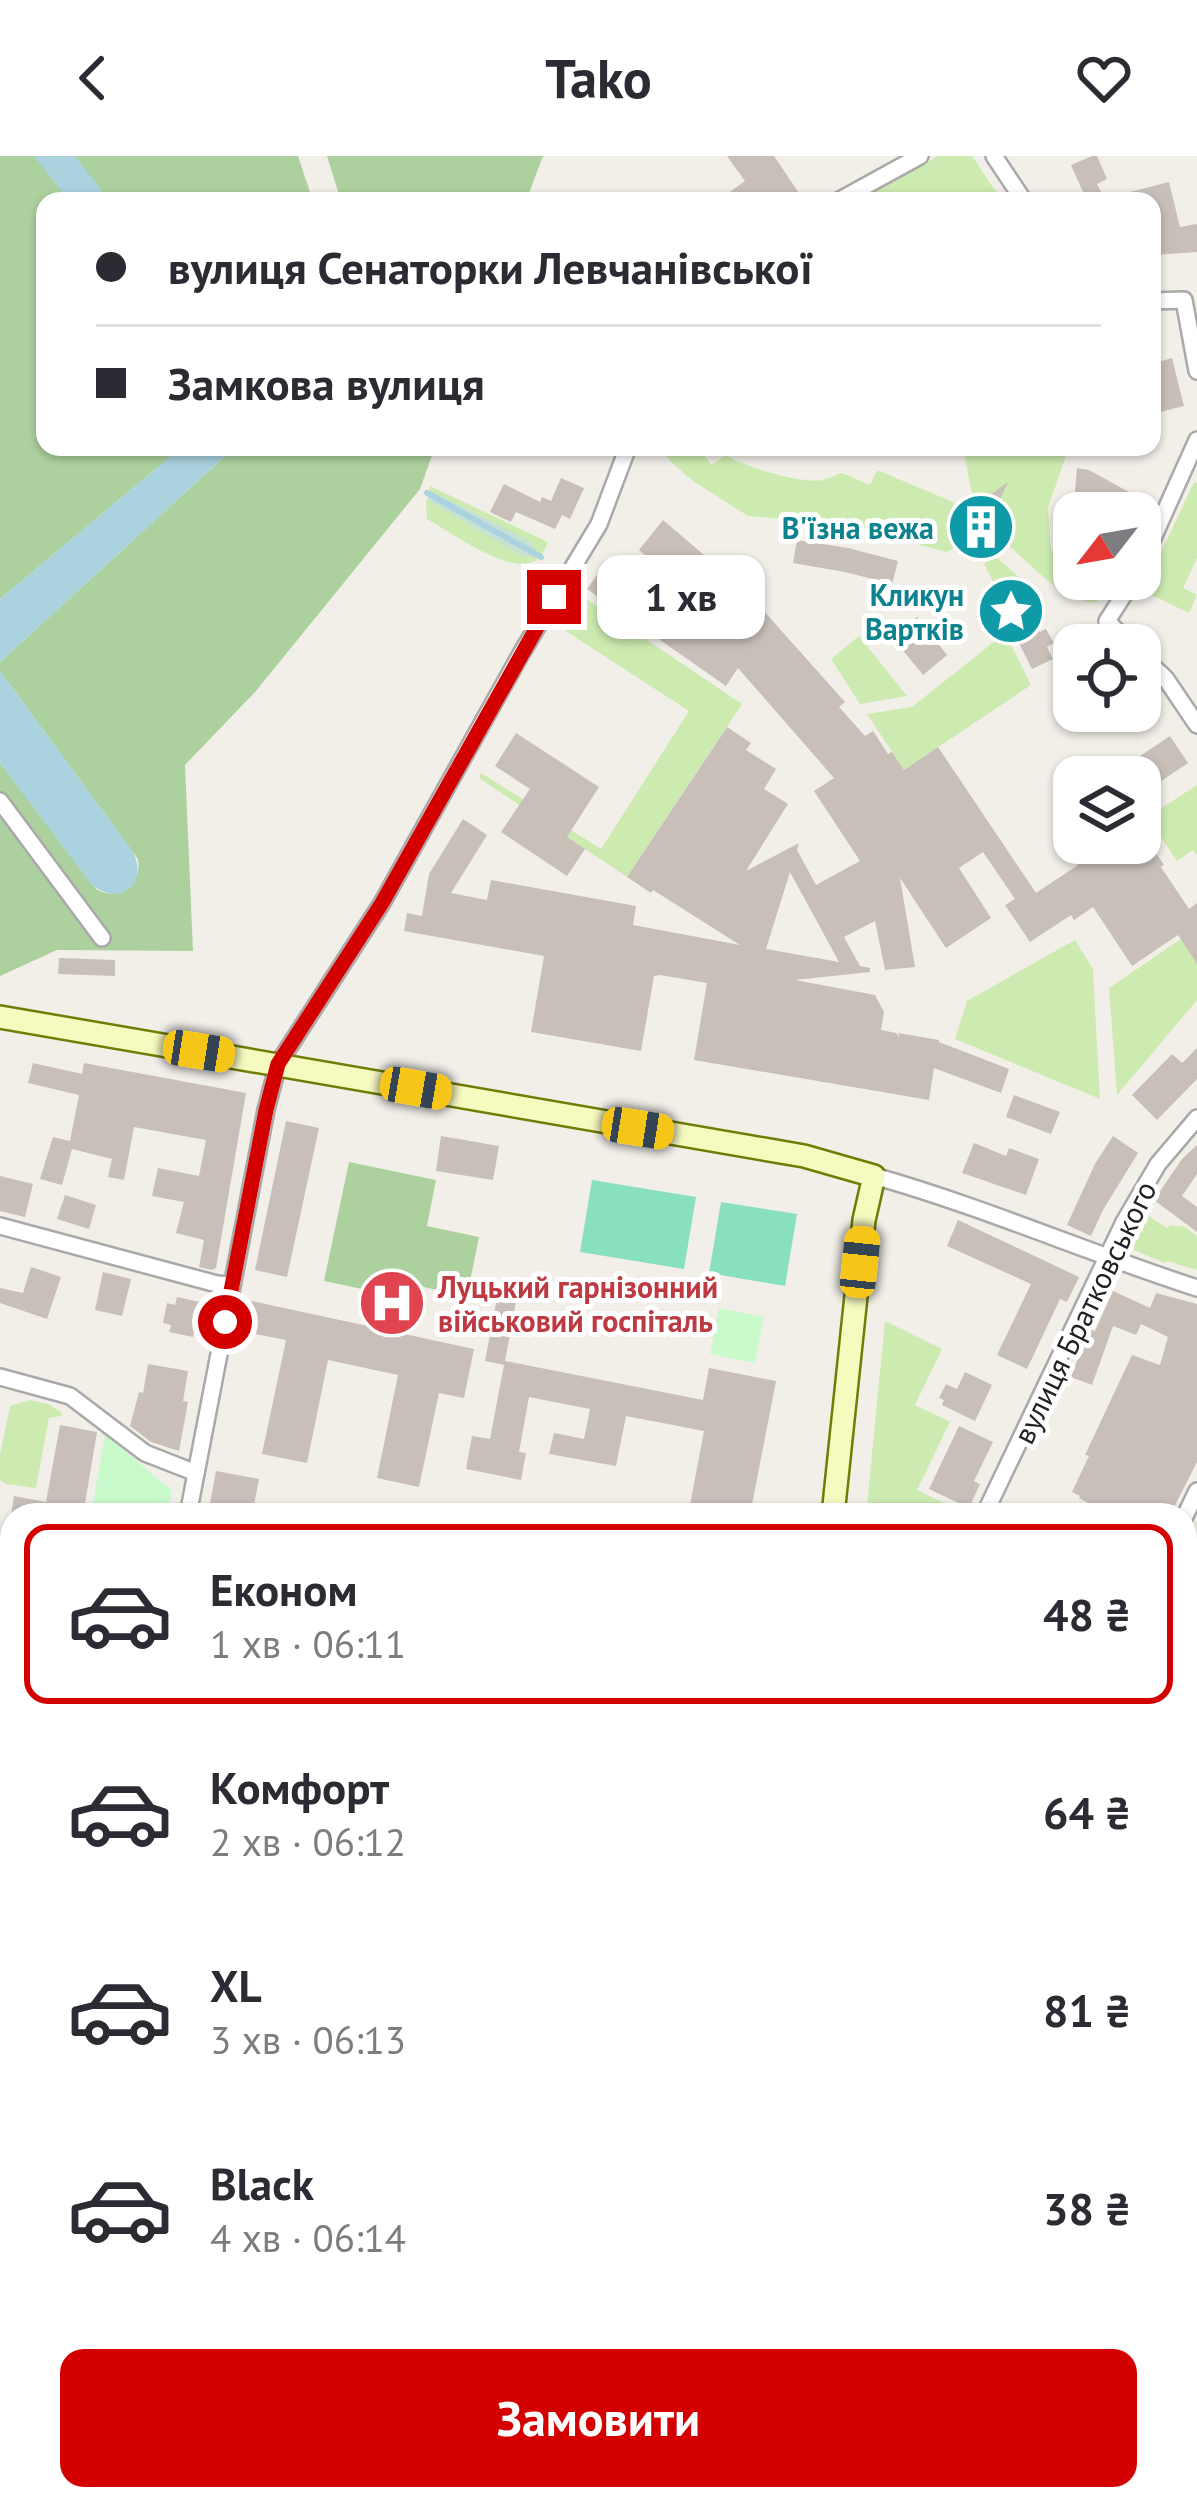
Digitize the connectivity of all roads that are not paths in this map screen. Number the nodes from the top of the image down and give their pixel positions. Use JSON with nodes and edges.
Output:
{"nodes":[{"id":1,"x":920,"y":156,"type":"edge"},
{"id":2,"x":994,"y":156,"type":"edge"},
{"id":3,"x":854,"y":192,"type":"edge"},
{"id":4,"x":1018,"y":192,"type":"edge"},
{"id":5,"x":1191,"y":299,"type":"edge"},
{"id":6,"x":1161,"y":301,"type":"edge"},
{"id":7,"x":1197,"y":371,"type":"edge"},
{"id":8,"x":1197,"y":440,"type":"edge"},
{"id":9,"x":625,"y":456,"type":"edge"},
{"id":10,"x":1161,"y":520,"type":"edge"},
{"id":11,"x":1161,"y":674,"type":"edge"},
{"id":12,"x":1197,"y":725,"type":"edge"},
{"id":13,"x":0,"y":801,"type":"edge"},
{"id":14,"x":102,"y":938,"type":"dead end"},
{"id":15,"x":0,"y":1017,"type":"edge"},
{"id":16,"x":278,"y":1064,"type":"junction"},
{"id":17,"x":1197,"y":1118,"type":"edge"},
{"id":18,"x":874,"y":1176,"type":"junction"},
{"id":19,"x":0,"y":1226,"type":"edge"},
{"id":20,"x":1106,"y":1257,"type":"junction"},
{"id":21,"x":232,"y":1285,"type":"junction"},
{"id":22,"x":1197,"y":1288,"type":"edge"},
{"id":23,"x":0,"y":1377,"type":"edge"},
{"id":24,"x":196,"y":1473,"type":"junction"},
{"id":25,"x":190,"y":1503,"type":"edge"},
{"id":26,"x":834,"y":1503,"type":"edge"},
{"id":27,"x":990,"y":1503,"type":"edge"}],
"edges":[{"from":1,"to":3,"type":"street"},
{"from":2,"to":4,"type":"street"},
{"from":5,"to":6,"type":"street"},
{"from":5,"to":7,"type":"street"},
{"from":8,"to":10,"type":"street"},
{"from":9,"to":16,"type":"street"},
{"from":11,"to":12,"type":"street"},
{"from":13,"to":14,"type":"street"},
{"from":15,"to":16,"type":"main road"},
{"from":16,"to":18,"type":"main road"},
{"from":16,"to":21,"type":"street"},
{"from":17,"to":20,"type":"street","name":"вулиця Братковського"},
{"from":18,"to":20,"type":"street"},
{"from":18,"to":26,"type":"main road"},
{"from":19,"to":21,"type":"street"},
{"from":20,"to":22,"type":"street"},
{"from":20,"to":27,"type":"street","name":"вулиця Братковського"},
{"from":21,"to":24,"type":"street"},
{"from":23,"to":24,"type":"street"},
{"from":24,"to":25,"type":"street"}]}
